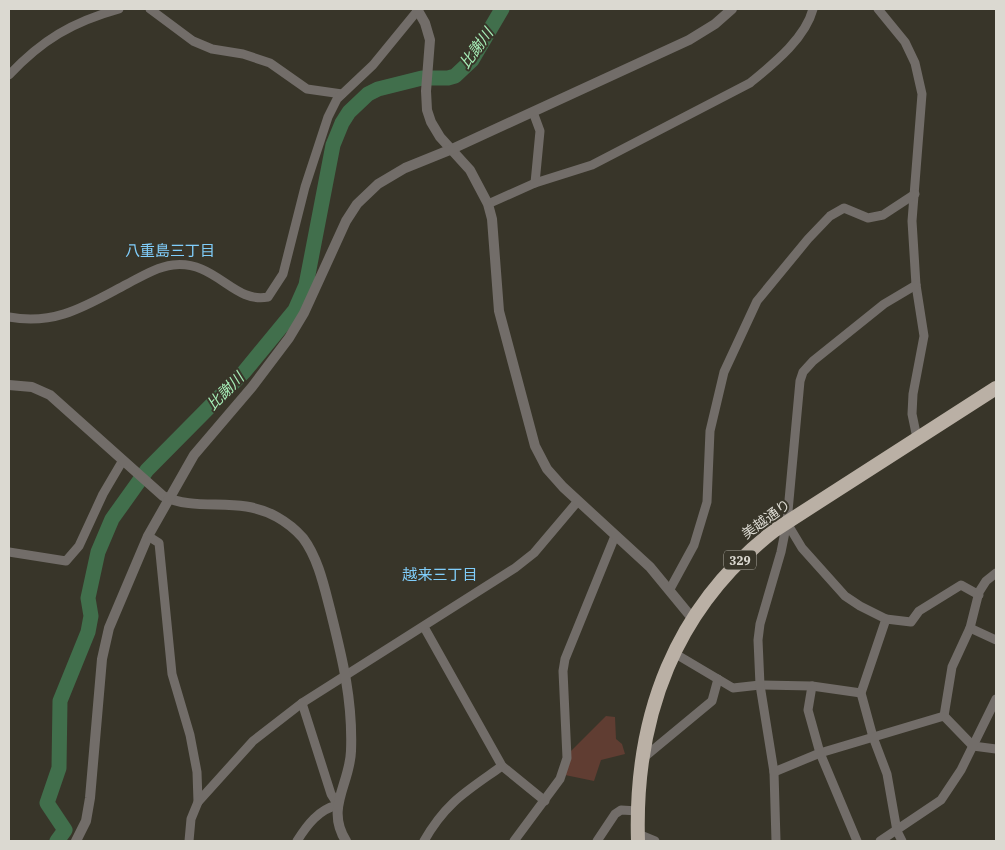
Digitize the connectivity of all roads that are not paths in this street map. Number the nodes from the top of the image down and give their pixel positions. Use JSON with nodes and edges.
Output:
{"nodes":[{"id":1,"x":119,"y":9,"type":"edge"},
{"id":2,"x":150,"y":9,"type":"edge"},
{"id":3,"x":418,"y":9,"type":"edge"},
{"id":4,"x":732,"y":9,"type":"edge"},
{"id":5,"x":813,"y":9,"type":"edge"},
{"id":6,"x":878,"y":9,"type":"edge"},
{"id":7,"x":9,"y":75,"type":"edge"},
{"id":8,"x":342,"y":94,"type":"junction"},
{"id":9,"x":534,"y":112,"type":"junction"},
{"id":10,"x":452,"y":149,"type":"junction"},
{"id":11,"x":535,"y":183,"type":"junction"},
{"id":12,"x":915,"y":194,"type":"junction"},
{"id":13,"x":488,"y":204,"type":"junction"},
{"id":14,"x":916,"y":285,"type":"junction"},
{"id":15,"x":9,"y":317,"type":"edge"},
{"id":16,"x":9,"y":385,"type":"edge"},
{"id":17,"x":996,"y":388,"type":"edge"},
{"id":18,"x":917,"y":438,"type":"junction"},
{"id":19,"x":123,"y":460,"type":"junction"},
{"id":20,"x":168,"y":498,"type":"junction"},
{"id":21,"x":578,"y":501,"type":"junction"},
{"id":22,"x":787,"y":522,"type":"junction"},
{"id":23,"x":148,"y":536,"type":"junction"},
{"id":24,"x":616,"y":536,"type":"junction"},
{"id":25,"x":9,"y":552,"type":"edge"},
{"id":26,"x":996,"y":573,"type":"edge"},
{"id":27,"x":670,"y":589,"type":"junction"},
{"id":28,"x":979,"y":595,"type":"junction"},
{"id":29,"x":692,"y":618,"type":"junction"},
{"id":30,"x":886,"y":619,"type":"junction"},
{"id":31,"x":424,"y":627,"type":"junction"},
{"id":32,"x":970,"y":628,"type":"junction"},
{"id":33,"x":996,"y":640,"type":"edge"},
{"id":34,"x":674,"y":653,"type":"junction"},
{"id":35,"x":347,"y":675,"type":"junction"},
{"id":36,"x":718,"y":679,"type":"junction"},
{"id":37,"x":760,"y":685,"type":"junction"},
{"id":38,"x":812,"y":686,"type":"junction"},
{"id":39,"x":861,"y":694,"type":"junction"},
{"id":40,"x":996,"y":699,"type":"edge"},
{"id":41,"x":302,"y":703,"type":"junction"},
{"id":42,"x":944,"y":716,"type":"junction"},
{"id":43,"x":872,"y":737,"type":"junction"},
{"id":44,"x":973,"y":746,"type":"junction"},
{"id":45,"x":996,"y":749,"type":"edge"},
{"id":46,"x":820,"y":753,"type":"junction"},
{"id":47,"x":642,"y":759,"type":"junction"},
{"id":48,"x":502,"y":766,"type":"junction"},
{"id":49,"x":774,"y":772,"type":"junction"},
{"id":50,"x":545,"y":801,"type":"junction"},
{"id":51,"x":198,"y":802,"type":"junction"},
{"id":52,"x":338,"y":805,"type":"junction"},
{"id":53,"x":638,"y":811,"type":"junction"},
{"id":54,"x":897,"y":831,"type":"junction"},
{"id":55,"x":638,"y":837,"type":"edge"},
{"id":56,"x":76,"y":841,"type":"edge"},
{"id":57,"x":189,"y":841,"type":"edge"},
{"id":58,"x":297,"y":841,"type":"edge"},
{"id":59,"x":346,"y":841,"type":"edge"},
{"id":60,"x":424,"y":841,"type":"edge"},
{"id":61,"x":514,"y":841,"type":"edge"},
{"id":62,"x":597,"y":841,"type":"edge"},
{"id":63,"x":655,"y":841,"type":"edge"},
{"id":64,"x":776,"y":841,"type":"edge"},
{"id":65,"x":857,"y":841,"type":"edge"},
{"id":66,"x":880,"y":841,"type":"edge"},
{"id":67,"x":902,"y":841,"type":"edge"}],
"edges":[{"from":1,"to":7,"type":"street"},
{"from":2,"to":8,"type":"street"},
{"from":3,"to":8,"type":"street"},
{"from":3,"to":10,"type":"street"},
{"from":4,"to":9,"type":"street"},
{"from":5,"to":11,"type":"street"},
{"from":6,"to":12,"type":"street"},
{"from":8,"to":15,"type":"street"},
{"from":9,"to":10,"type":"street"},
{"from":9,"to":11,"type":"street"},
{"from":10,"to":13,"type":"street"},
{"from":10,"to":20,"type":"street"},
{"from":11,"to":13,"type":"street"},
{"from":12,"to":14,"type":"street"},
{"from":12,"to":27,"type":"street"},
{"from":13,"to":21,"type":"street"},
{"from":14,"to":18,"type":"street"},
{"from":14,"to":22,"type":"street"},
{"from":16,"to":19,"type":"street"},
{"from":17,"to":18,"type":"highway","name":"美越通り","number":"329"},
{"from":18,"to":22,"type":"highway","name":"美越通り","number":"329"},
{"from":19,"to":20,"type":"street"},
{"from":19,"to":25,"type":"street"},
{"from":20,"to":23,"type":"street"},
{"from":20,"to":35,"type":"street"},
{"from":21,"to":24,"type":"street"},
{"from":21,"to":31,"type":"street"},
{"from":22,"to":29,"type":"highway","name":"美越通り","number":"329"},
{"from":22,"to":30,"type":"street"},
{"from":22,"to":37,"type":"street"},
{"from":23,"to":51,"type":"street"},
{"from":23,"to":56,"type":"street"},
{"from":24,"to":27,"type":"street"},
{"from":24,"to":50,"type":"street"},
{"from":26,"to":28,"type":"street"},
{"from":27,"to":29,"type":"street"},
{"from":28,"to":30,"type":"street"},
{"from":28,"to":32,"type":"street"},
{"from":29,"to":34,"type":"highway","name":"美越通り","number":"329"},
{"from":30,"to":39,"type":"street"},
{"from":31,"to":35,"type":"street"},
{"from":31,"to":48,"type":"street"},
{"from":32,"to":33,"type":"street"},
{"from":32,"to":42,"type":"street"},
{"from":34,"to":36,"type":"street"},
{"from":34,"to":47,"type":"highway","name":"美越通り","number":"329"},
{"from":35,"to":41,"type":"street"},
{"from":35,"to":52,"type":"street"},
{"from":36,"to":37,"type":"street"},
{"from":36,"to":47,"type":"street"},
{"from":37,"to":38,"type":"street"},
{"from":37,"to":49,"type":"street"},
{"from":38,"to":39,"type":"street"},
{"from":38,"to":46,"type":"street"},
{"from":39,"to":43,"type":"street"},
{"from":40,"to":44,"type":"street"},
{"from":41,"to":51,"type":"street"},
{"from":41,"to":52,"type":"street"},
{"from":42,"to":43,"type":"street"},
{"from":42,"to":44,"type":"street"},
{"from":43,"to":46,"type":"street"},
{"from":43,"to":54,"type":"street"},
{"from":44,"to":45,"type":"street"},
{"from":44,"to":54,"type":"street"},
{"from":46,"to":49,"type":"street"},
{"from":46,"to":65,"type":"street"},
{"from":47,"to":53,"type":"highway","name":"美越通り","number":"329"},
{"from":48,"to":50,"type":"street"},
{"from":48,"to":60,"type":"street"},
{"from":49,"to":64,"type":"street"},
{"from":50,"to":61,"type":"street"},
{"from":51,"to":57,"type":"street"},
{"from":52,"to":58,"type":"street"},
{"from":52,"to":59,"type":"street"},
{"from":53,"to":55,"type":"highway","name":"美越通り","number":"329"},
{"from":53,"to":62,"type":"street"},
{"from":54,"to":66,"type":"street"},
{"from":54,"to":67,"type":"street"},
{"from":55,"to":63,"type":"street"}]}
